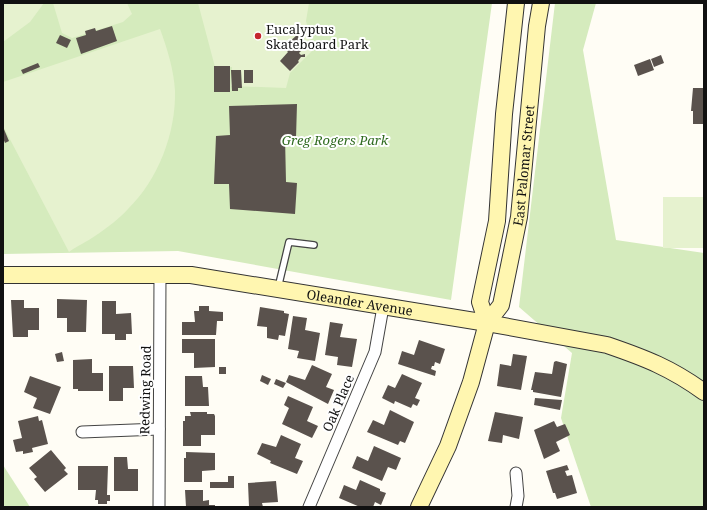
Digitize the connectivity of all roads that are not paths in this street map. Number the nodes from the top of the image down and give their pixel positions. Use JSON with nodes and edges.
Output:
{"nodes":[{"id":1,"x":516,"y":3,"type":"edge"},
{"id":2,"x":541,"y":3,"type":"edge"},
{"id":3,"x":314,"y":245,"type":"dead end"},
{"id":4,"x":160,"y":274,"type":"junction"},
{"id":5,"x":3,"y":275,"type":"edge"},
{"id":6,"x":278,"y":288,"type":"junction"},
{"id":7,"x":383,"y":307,"type":"junction"},
{"id":8,"x":487,"y":323,"type":"junction"},
{"id":9,"x":704,"y":392,"type":"edge"},
{"id":10,"x":158,"y":429,"type":"junction"},
{"id":11,"x":82,"y":432,"type":"dead end"},
{"id":12,"x":516,"y":473,"type":"dead end"},
{"id":13,"x":159,"y":507,"type":"edge"},
{"id":14,"x":309,"y":507,"type":"edge"},
{"id":15,"x":419,"y":507,"type":"edge"},
{"id":16,"x":516,"y":507,"type":"edge"}],
"edges":[{"from":1,"to":8,"type":"main road","name":"East Palomar Street"},
{"from":2,"to":8,"type":"main road","name":"East Palomar Street"},
{"from":3,"to":6,"type":"lane"},
{"from":4,"to":5,"type":"main road","name":"Oleander Avenue"},
{"from":4,"to":6,"type":"main road","name":"Oleander Avenue"},
{"from":4,"to":10,"type":"street","name":"Redwing Road"},
{"from":6,"to":7,"type":"main road","name":"Oleander Avenue"},
{"from":7,"to":8,"type":"main road","name":"Oleander Avenue"},
{"from":7,"to":14,"type":"street","name":"Oak Place"},
{"from":8,"to":9,"type":"main road","name":"Oleander Avenue"},
{"from":8,"to":15,"type":"main road","name":"East Palomar Street"},
{"from":10,"to":11,"type":"street"},
{"from":10,"to":13,"type":"street","name":"Redwing Road"},
{"from":12,"to":16,"type":"street"}]}
